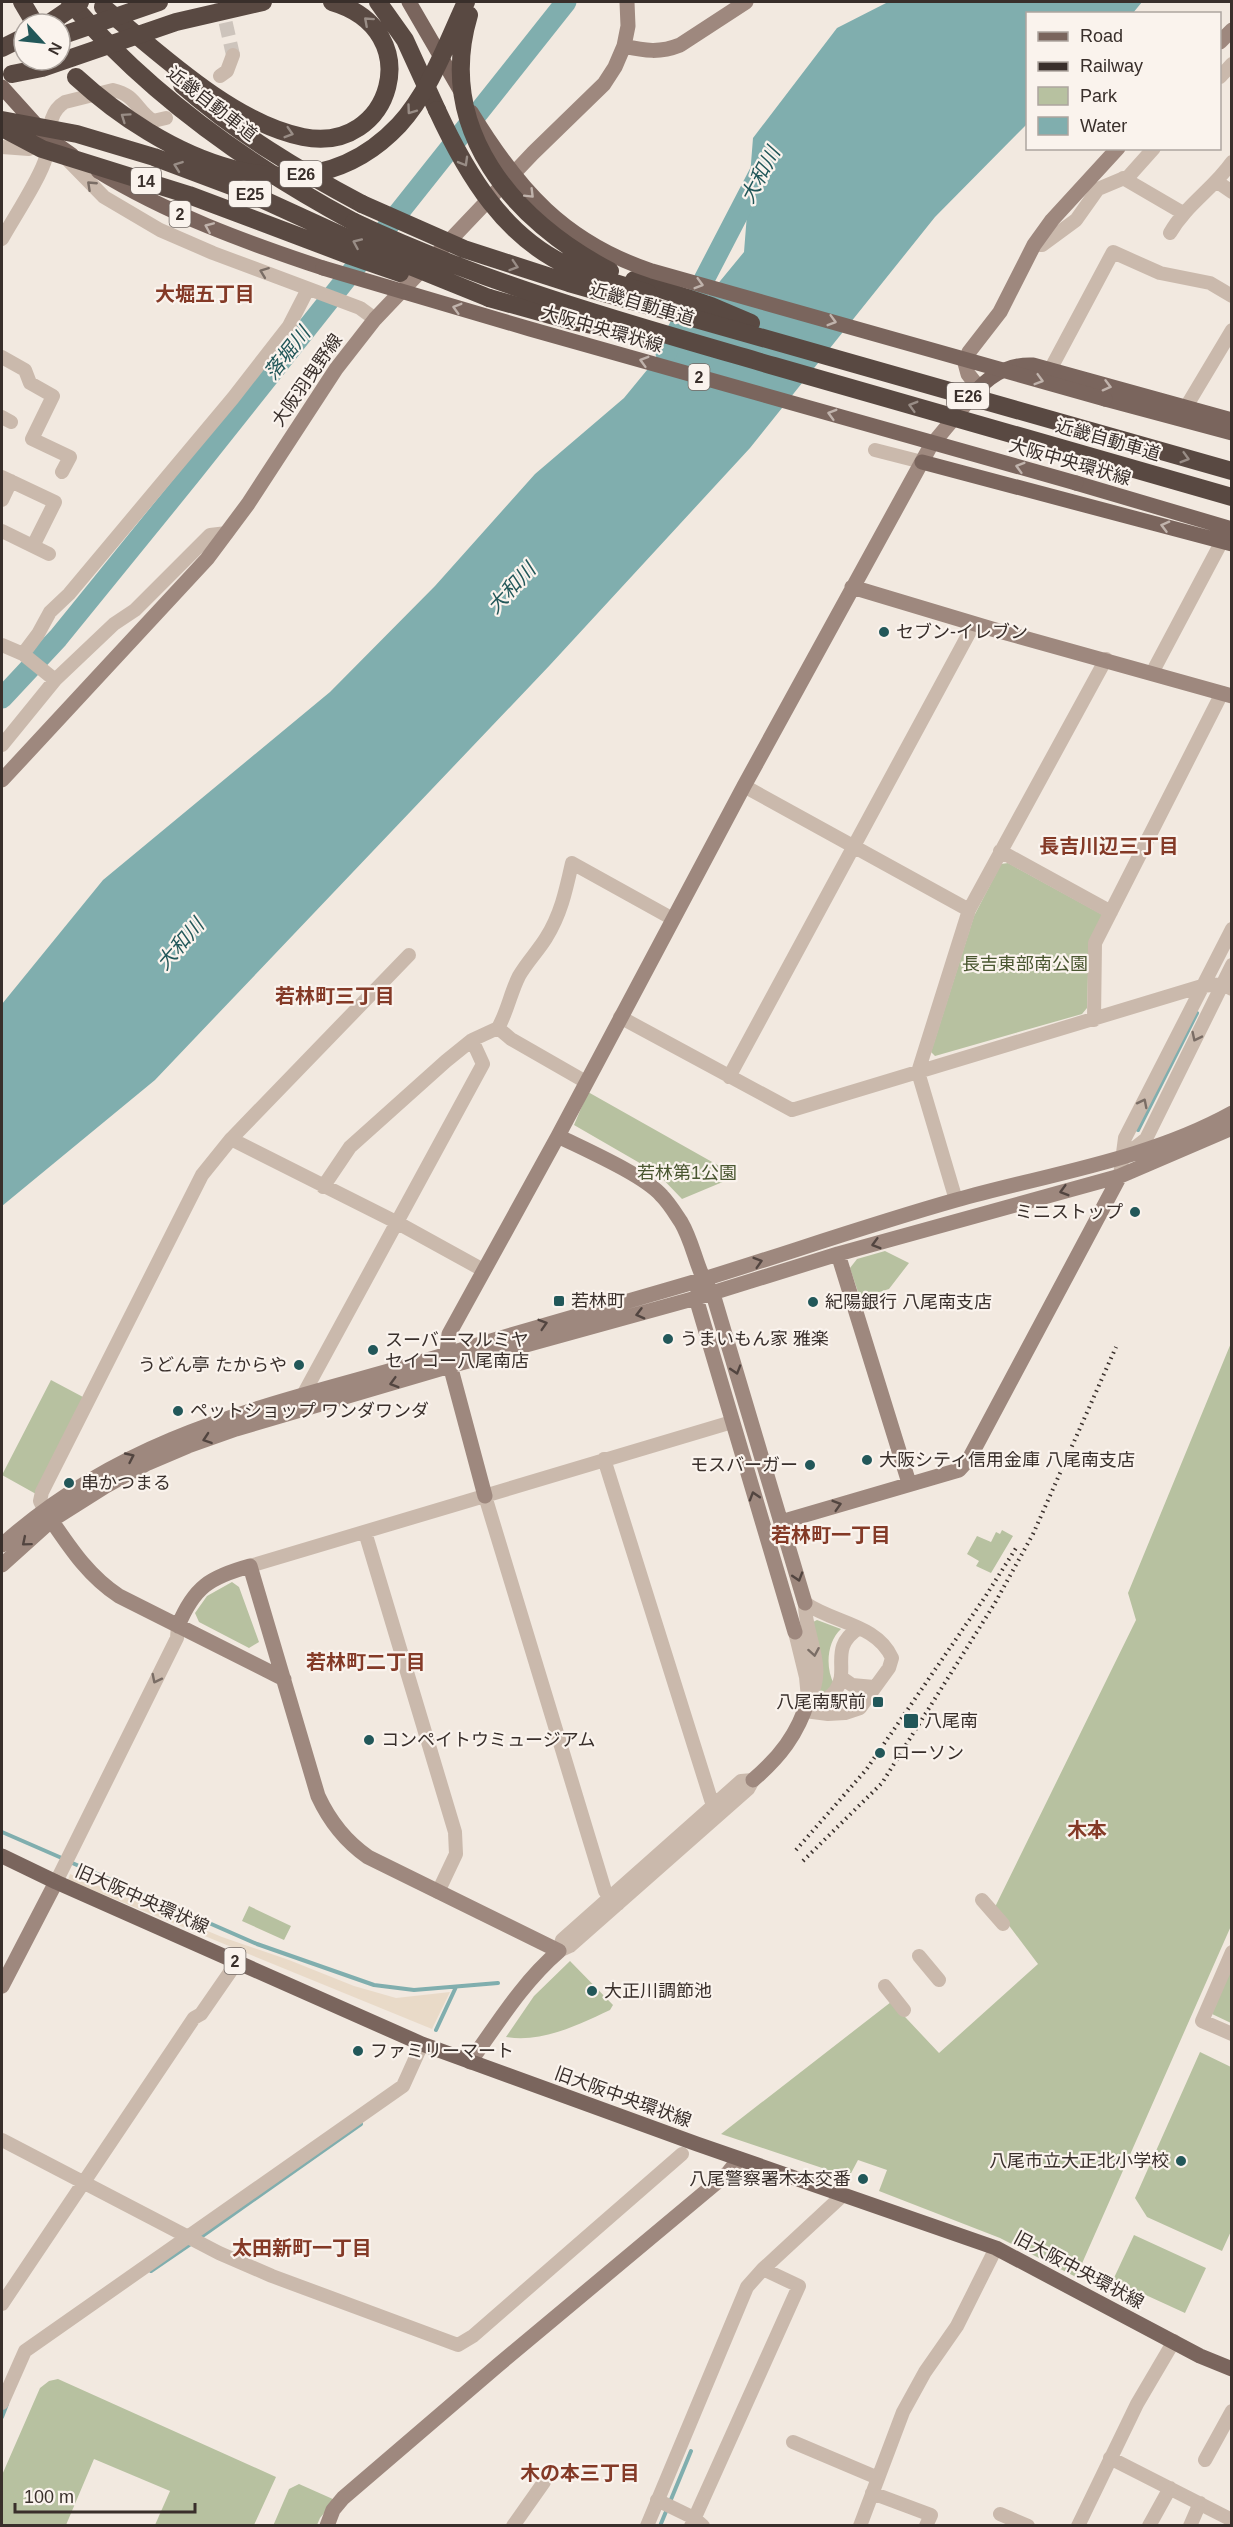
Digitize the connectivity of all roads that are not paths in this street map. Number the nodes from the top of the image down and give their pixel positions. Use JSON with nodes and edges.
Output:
{"nodes":[{"id":1,"x":70,"y":2,"type":"edge"},
{"id":2,"x":80,"y":2,"type":"edge"},
{"id":3,"x":159,"y":2,"type":"edge"},
{"id":4,"x":211,"y":2,"type":"edge"},
{"id":5,"x":263,"y":2,"type":"edge"},
{"id":6,"x":332,"y":2,"type":"edge"},
{"id":7,"x":378,"y":2,"type":"edge"},
{"id":8,"x":409,"y":2,"type":"edge"},
{"id":9,"x":458,"y":2,"type":"edge"},
{"id":10,"x":466,"y":2,"type":"edge"},
{"id":11,"x":473,"y":2,"type":"edge"},
{"id":12,"x":627,"y":2,"type":"edge"},
{"id":13,"x":746,"y":2,"type":"edge"},
{"id":14,"x":65,"y":12,"type":"edge"},
{"id":15,"x":106,"y":20,"type":"edge"},
{"id":16,"x":1232,"y":30,"type":"edge"},
{"id":17,"x":72,"y":33,"type":"edge"},
{"id":18,"x":1221,"y":41,"type":"edge"},
{"id":19,"x":624,"y":46,"type":"junction"},
{"id":20,"x":72,"y":48,"type":"edge"},
{"id":21,"x":233,"y":54,"type":"tunnel mouth"},
{"id":22,"x":23,"y":72,"type":"edge"},
{"id":23,"x":72,"y":72,"type":"edge"},
{"id":24,"x":220,"y":76,"type":"dead end"},
{"id":25,"x":5,"y":80,"type":"edge"},
{"id":26,"x":471,"y":112,"type":"junction"},
{"id":27,"x":165,"y":118,"type":"dead end"},
{"id":28,"x":2,"y":120,"type":"edge"},
{"id":29,"x":2,"y":128,"type":"edge"},
{"id":30,"x":48,"y":138,"type":"junction"},
{"id":31,"x":2,"y":147,"type":"edge"},
{"id":32,"x":1116,"y":150,"type":"edge"},
{"id":33,"x":1152,"y":150,"type":"edge"},
{"id":34,"x":1232,"y":162,"type":"edge"},
{"id":35,"x":1123,"y":178,"type":"junction"},
{"id":36,"x":1216,"y":181,"type":"junction"},
{"id":37,"x":1232,"y":192,"type":"edge"},
{"id":38,"x":1183,"y":213,"type":"junction"},
{"id":39,"x":1170,"y":233,"type":"dead end"},
{"id":40,"x":2,"y":239,"type":"edge"},
{"id":41,"x":1034,"y":245,"type":"junction"},
{"id":42,"x":313,"y":291,"type":"junction"},
{"id":43,"x":1232,"y":296,"type":"edge"},
{"id":44,"x":489,"y":298,"type":"junction"},
{"id":45,"x":375,"y":319,"type":"junction"},
{"id":46,"x":751,"y":323,"type":"junction"},
{"id":47,"x":1232,"y":330,"type":"edge"},
{"id":48,"x":710,"y":348,"type":"junction"},
{"id":49,"x":2,"y":357,"type":"edge"},
{"id":50,"x":1050,"y":370,"type":"junction"},
{"id":51,"x":979,"y":388,"type":"junction"},
{"id":52,"x":1003,"y":406,"type":"junction"},
{"id":53,"x":1186,"y":407,"type":"junction"},
{"id":54,"x":1232,"y":420,"type":"edge"},
{"id":55,"x":1232,"y":433,"type":"edge"},
{"id":56,"x":875,"y":450,"type":"dead end"},
{"id":57,"x":1078,"y":453,"type":"junction"},
{"id":58,"x":922,"y":462,"type":"junction"},
{"id":59,"x":1232,"y":471,"type":"edge"},
{"id":60,"x":62,"y":472,"type":"dead end"},
{"id":61,"x":6,"y":479,"type":"edge"},
{"id":62,"x":1232,"y":497,"type":"edge"},
{"id":63,"x":2,"y":500,"type":"edge"},
{"id":64,"x":1232,"y":506,"type":"edge"},
{"id":65,"x":2,"y":531,"type":"edge"},
{"id":66,"x":227,"y":534,"type":"junction"},
{"id":67,"x":1228,"y":538,"type":"edge"},
{"id":68,"x":33,"y":546,"type":"junction"},
{"id":69,"x":49,"y":554,"type":"dead end"},
{"id":70,"x":852,"y":587,"type":"junction"},
{"id":71,"x":974,"y":624,"type":"junction"},
{"id":72,"x":2,"y":645,"type":"edge"},
{"id":73,"x":23,"y":654,"type":"junction"},
{"id":74,"x":1106,"y":659,"type":"junction"},
{"id":75,"x":1152,"y":673,"type":"junction"},
{"id":76,"x":55,"y":680,"type":"junction"},
{"id":77,"x":1227,"y":695,"type":"edge"},
{"id":78,"x":2,"y":745,"type":"edge"},
{"id":79,"x":2,"y":780,"type":"edge"},
{"id":80,"x":744,"y":786,"type":"junction"},
{"id":81,"x":853,"y":848,"type":"junction"},
{"id":82,"x":1000,"y":851,"type":"junction"},
{"id":83,"x":969,"y":910,"type":"junction"},
{"id":84,"x":1111,"y":912,"type":"junction"},
{"id":85,"x":673,"y":919,"type":"junction"},
{"id":86,"x":1232,"y":929,"type":"edge"},
{"id":87,"x":409,"y":955,"type":"dead end"},
{"id":88,"x":1232,"y":965,"type":"edge"},
{"id":89,"x":1202,"y":986,"type":"junction"},
{"id":90,"x":1227,"y":986,"type":"edge"},
{"id":91,"x":620,"y":1017,"type":"junction"},
{"id":92,"x":1094,"y":1020,"type":"junction"},
{"id":93,"x":498,"y":1028,"type":"junction"},
{"id":94,"x":472,"y":1040,"type":"junction"},
{"id":95,"x":918,"y":1072,"type":"junction"},
{"id":96,"x":729,"y":1077,"type":"junction"},
{"id":97,"x":586,"y":1082,"type":"junction"},
{"id":98,"x":1232,"y":1113,"type":"edge"},
{"id":99,"x":1232,"y":1128,"type":"edge"},
{"id":100,"x":558,"y":1136,"type":"junction"},
{"id":101,"x":231,"y":1139,"type":"junction"},
{"id":102,"x":1123,"y":1157,"type":"junction"},
{"id":103,"x":1120,"y":1176,"type":"junction"},
{"id":104,"x":323,"y":1186,"type":"junction"},
{"id":105,"x":956,"y":1200,"type":"junction"},
{"id":106,"x":396,"y":1222,"type":"junction"},
{"id":107,"x":838,"y":1254,"type":"junction"},
{"id":108,"x":483,"y":1270,"type":"junction"},
{"id":109,"x":702,"y":1280,"type":"junction"},
{"id":110,"x":713,"y":1294,"type":"junction"},
{"id":111,"x":696,"y":1298,"type":"junction"},
{"id":112,"x":448,"y":1360,"type":"junction"},
{"id":113,"x":303,"y":1395,"type":"junction"},
{"id":114,"x":732,"y":1422,"type":"junction"},
{"id":115,"x":604,"y":1459,"type":"junction"},
{"id":116,"x":909,"y":1484,"type":"junction"},
{"id":117,"x":485,"y":1496,"type":"junction"},
{"id":118,"x":48,"y":1514,"type":"junction"},
{"id":119,"x":781,"y":1522,"type":"junction"},
{"id":120,"x":365,"y":1532,"type":"junction"},
{"id":121,"x":2,"y":1545,"type":"edge"},
{"id":122,"x":2,"y":1564,"type":"edge"},
{"id":123,"x":250,"y":1566,"type":"junction"},
{"id":124,"x":806,"y":1603,"type":"junction"},
{"id":125,"x":178,"y":1626,"type":"junction"},
{"id":126,"x":859,"y":1628,"type":"junction"},
{"id":127,"x":795,"y":1632,"type":"joint"},
{"id":128,"x":842,"y":1678,"type":"junction"},
{"id":129,"x":284,"y":1679,"type":"junction"},
{"id":130,"x":874,"y":1688,"type":"junction"},
{"id":131,"x":807,"y":1706,"type":"junction"},
{"id":132,"x":753,"y":1780,"type":"junction"},
{"id":133,"x":713,"y":1806,"type":"junction"},
{"id":134,"x":2,"y":1856,"type":"edge"},
{"id":135,"x":56,"y":1882,"type":"junction"},
{"id":136,"x":438,"y":1892,"type":"junction"},
{"id":137,"x":614,"y":1900,"type":"junction"},
{"id":138,"x":982,"y":1900,"type":"dead end"},
{"id":139,"x":1003,"y":1924,"type":"dead end"},
{"id":140,"x":559,"y":1951,"type":"junction"},
{"id":141,"x":1232,"y":1952,"type":"edge"},
{"id":142,"x":919,"y":1956,"type":"dead end"},
{"id":143,"x":237,"y":1962,"type":"junction"},
{"id":144,"x":939,"y":1980,"type":"dead end"},
{"id":145,"x":2,"y":1986,"type":"edge"},
{"id":146,"x":885,"y":1986,"type":"dead end"},
{"id":147,"x":904,"y":2010,"type":"dead end"},
{"id":148,"x":1232,"y":2034,"type":"edge"},
{"id":149,"x":422,"y":2044,"type":"junction"},
{"id":150,"x":470,"y":2062,"type":"junction"},
{"id":151,"x":2,"y":2140,"type":"edge"},
{"id":152,"x":682,"y":2154,"type":"dead end"},
{"id":153,"x":739,"y":2159,"type":"junction"},
{"id":154,"x":83,"y":2183,"type":"junction"},
{"id":155,"x":843,"y":2195,"type":"junction"},
{"id":156,"x":194,"y":2240,"type":"junction"},
{"id":157,"x":996,"y":2248,"type":"junction"},
{"id":158,"x":763,"y":2269,"type":"junction"},
{"id":159,"x":2,"y":2304,"type":"edge"},
{"id":160,"x":1174,"y":2341,"type":"junction"},
{"id":161,"x":1232,"y":2369,"type":"edge"},
{"id":162,"x":2,"y":2403,"type":"edge"},
{"id":163,"x":1232,"y":2411,"type":"edge"},
{"id":164,"x":793,"y":2442,"type":"dead end"},
{"id":165,"x":1110,"y":2458,"type":"junction"},
{"id":166,"x":1205,"y":2460,"type":"dead end"},
{"id":167,"x":878,"y":2478,"type":"junction"},
{"id":168,"x":544,"y":2482,"type":"dead end"},
{"id":169,"x":1170,"y":2487,"type":"junction"},
{"id":170,"x":872,"y":2493,"type":"junction"},
{"id":171,"x":657,"y":2500,"type":"junction"},
{"id":172,"x":1200,"y":2504,"type":"junction"},
{"id":173,"x":1000,"y":2514,"type":"dead end"},
{"id":174,"x":1232,"y":2520,"type":"edge"},
{"id":175,"x":696,"y":2523,"type":"edge"},
{"id":176,"x":327,"y":2526,"type":"edge"},
{"id":177,"x":513,"y":2526,"type":"edge"},
{"id":178,"x":646,"y":2526,"type":"edge"},
{"id":179,"x":860,"y":2526,"type":"edge"},
{"id":180,"x":926,"y":2526,"type":"edge"},
{"id":181,"x":1028,"y":2526,"type":"edge"},
{"id":182,"x":1078,"y":2526,"type":"edge"},
{"id":183,"x":1149,"y":2526,"type":"edge"},
{"id":184,"x":1190,"y":2526,"type":"edge"}],
"edges":[{"from":1,"to":15,"type":"highway","number":"E26"},
{"from":2,"to":14,"type":"highway","bridge":true},
{"from":3,"to":15,"type":"highway","bridge":true},
{"from":4,"to":15,"type":"highway"},
{"from":5,"to":25,"type":"highway","bridge":true},
{"from":15,"to":6,"type":"highway","one_way":true},
{"from":7,"to":46,"type":"highway","number":"E26","one_way":true,"bridge":true},
{"from":8,"to":26,"type":"main road"},
{"from":9,"to":26,"type":"street"},
{"from":10,"to":23,"type":"highway","number":"E26","one_way":true,"bridge":true},
{"from":11,"to":46,"type":"highway","number":"E26","bridge":true},
{"from":12,"to":19,"type":"street","name":"大阪羽曳野線"},
{"from":13,"to":19,"type":"street"},
{"from":15,"to":17,"type":"highway","bridge":true},
{"from":15,"to":20,"type":"highway"},
{"from":15,"to":48,"type":"highway","name":"近畿自動車道","number":"E26","bridge":true},
{"from":15,"to":52,"type":"highway","name":"近畿自動車道","number":"E26","one_way":true,"bridge":true},
{"from":16,"to":18,"type":"street"},
{"from":19,"to":45,"type":"street","name":"大阪羽曳野線"},
{"from":21,"to":24,"type":"street"},
{"from":22,"to":25,"type":"highway","bridge":true},
{"from":25,"to":30,"type":"main road","name":"大阪中央環状線","number":"2"},
{"from":26,"to":55,"type":"main road","one_way":true,"bridge":true},
{"from":27,"to":30,"type":"street"},
{"from":44,"to":28,"type":"highway","number":"E25","one_way":true,"bridge":true},
{"from":29,"to":44,"type":"highway","number":"14","bridge":true},
{"from":30,"to":31,"type":"street"},
{"from":30,"to":40,"type":"street"},
{"from":42,"to":30,"type":"street","one_way":true},
{"from":67,"to":30,"type":"main road","name":"大阪中央環状線","number":"2","one_way":true,"bridge":true},
{"from":32,"to":41,"type":"street"},
{"from":33,"to":35,"type":"street"},
{"from":34,"to":36,"type":"street"},
{"from":35,"to":38,"type":"street"},
{"from":35,"to":41,"type":"street"},
{"from":36,"to":37,"type":"street"},
{"from":36,"to":38,"type":"street"},
{"from":38,"to":39,"type":"street"},
{"from":41,"to":51,"type":"street"},
{"from":42,"to":45,"type":"street"},
{"from":42,"to":73,"type":"street"},
{"from":43,"to":50,"type":"street"},
{"from":44,"to":48,"type":"highway","number":"E25","bridge":true},
{"from":45,"to":66,"type":"street","name":"大阪羽曳野線"},
{"from":46,"to":52,"type":"highway","number":"E26","bridge":true},
{"from":47,"to":53,"type":"street"},
{"from":57,"to":48,"type":"highway","name":"近畿自動車道","number":"E26","one_way":true,"bridge":true},
{"from":49,"to":60,"type":"street"},
{"from":50,"to":51,"type":"main road"},
{"from":50,"to":53,"type":"main road","one_way":true},
{"from":51,"to":58,"type":"street"},
{"from":52,"to":59,"type":"highway","name":"近畿自動車道","number":"E26","one_way":true,"bridge":true},
{"from":53,"to":54,"type":"main road"},
{"from":56,"to":58,"type":"street"},
{"from":57,"to":62,"type":"highway","name":"近畿自動車道","number":"E26","bridge":true},
{"from":57,"to":64,"type":"highway","bridge":true},
{"from":67,"to":58,"type":"main road","one_way":true},
{"from":58,"to":70,"type":"street"},
{"from":61,"to":63,"type":"street"},
{"from":61,"to":68,"type":"street"},
{"from":65,"to":68,"type":"street"},
{"from":66,"to":76,"type":"street"},
{"from":66,"to":79,"type":"street","name":"大阪羽曳野線"},
{"from":67,"to":75,"type":"street"},
{"from":68,"to":69,"type":"street"},
{"from":70,"to":71,"type":"street"},
{"from":70,"to":80,"type":"street"},
{"from":71,"to":74,"type":"street"},
{"from":71,"to":81,"type":"street"},
{"from":72,"to":73,"type":"street"},
{"from":73,"to":76,"type":"street"},
{"from":74,"to":75,"type":"street"},
{"from":74,"to":82,"type":"street"},
{"from":75,"to":77,"type":"street"},
{"from":76,"to":78,"type":"street"},
{"from":77,"to":84,"type":"street"},
{"from":80,"to":81,"type":"street"},
{"from":80,"to":85,"type":"street"},
{"from":81,"to":83,"type":"street"},
{"from":81,"to":96,"type":"street"},
{"from":82,"to":83,"type":"street"},
{"from":82,"to":84,"type":"street"},
{"from":83,"to":95,"type":"street"},
{"from":84,"to":92,"type":"street"},
{"from":85,"to":91,"type":"street"},
{"from":85,"to":93,"type":"street"},
{"from":86,"to":89,"type":"street"},
{"from":87,"to":101,"type":"street"},
{"from":88,"to":90,"type":"street"},
{"from":89,"to":90,"type":"street"},
{"from":89,"to":92,"type":"street"},
{"from":102,"to":89,"type":"street","one_way":true},
{"from":90,"to":102,"type":"street","one_way":true},
{"from":91,"to":96,"type":"street"},
{"from":91,"to":97,"type":"street"},
{"from":92,"to":95,"type":"street"},
{"from":93,"to":94,"type":"street"},
{"from":93,"to":97,"type":"street"},
{"from":94,"to":104,"type":"street"},
{"from":94,"to":106,"type":"street"},
{"from":95,"to":96,"type":"street"},
{"from":95,"to":105,"type":"street"},
{"from":97,"to":100,"type":"street"},
{"from":98,"to":102,"type":"street"},
{"from":99,"to":103,"type":"street"},
{"from":100,"to":108,"type":"street"},
{"from":100,"to":109,"type":"street"},
{"from":101,"to":104,"type":"street"},
{"from":101,"to":118,"type":"street"},
{"from":102,"to":103,"type":"street"},
{"from":102,"to":105,"type":"street"},
{"from":103,"to":107,"type":"street","one_way":true},
{"from":103,"to":116,"type":"street"},
{"from":104,"to":106,"type":"street"},
{"from":109,"to":105,"type":"street","one_way":true},
{"from":106,"to":108,"type":"street"},
{"from":106,"to":113,"type":"street"},
{"from":107,"to":110,"type":"street"},
{"from":107,"to":116,"type":"street"},
{"from":108,"to":112,"type":"street"},
{"from":109,"to":110,"type":"street"},
{"from":109,"to":111,"type":"street"},
{"from":112,"to":109,"type":"street","one_way":true},
{"from":110,"to":111,"type":"street"},
{"from":110,"to":119,"type":"street","one_way":true},
{"from":111,"to":112,"type":"street","one_way":true},
{"from":111,"to":114,"type":"street"},
{"from":112,"to":113,"type":"street"},
{"from":112,"to":117,"type":"street"},
{"from":112,"to":118,"type":"street","one_way":true},
{"from":118,"to":113,"type":"street","one_way":true},
{"from":114,"to":115,"type":"street"},
{"from":127,"to":114,"type":"street","one_way":true},
{"from":115,"to":117,"type":"street"},
{"from":115,"to":133,"type":"street"},
{"from":119,"to":116,"type":"street","one_way":true},
{"from":117,"to":120,"type":"street"},
{"from":117,"to":137,"type":"street"},
{"from":118,"to":121,"type":"street"},
{"from":118,"to":122,"type":"street","one_way":true},
{"from":118,"to":125,"type":"street"},
{"from":119,"to":124,"type":"street","one_way":true},
{"from":120,"to":123,"type":"street"},
{"from":120,"to":136,"type":"street"},
{"from":123,"to":125,"type":"street"},
{"from":123,"to":129,"type":"street"},
{"from":124,"to":126,"type":"street"},
{"from":124,"to":131,"type":"street","one_way":true},
{"from":125,"to":129,"type":"street"},
{"from":125,"to":135,"type":"street","one_way":true},
{"from":126,"to":128,"type":"street"},
{"from":126,"to":130,"type":"street"},
{"from":127,"to":131,"type":"street"},
{"from":128,"to":130,"type":"street"},
{"from":128,"to":131,"type":"street"},
{"from":129,"to":136,"type":"street"},
{"from":130,"to":131,"type":"street"},
{"from":131,"to":132,"type":"street"},
{"from":132,"to":133,"type":"street"},
{"from":132,"to":137,"type":"street"},
{"from":133,"to":137,"type":"street"},
{"from":134,"to":135,"type":"main road","name":"旧大阪中央環状線","number":"2"},
{"from":135,"to":143,"type":"main road","name":"旧大阪中央環状線","number":"2"},
{"from":135,"to":145,"type":"street"},
{"from":136,"to":140,"type":"street"},
{"from":137,"to":140,"type":"street"},
{"from":138,"to":139,"type":"street"},
{"from":140,"to":150,"type":"street"},
{"from":141,"to":148,"type":"street"},
{"from":142,"to":144,"type":"street"},
{"from":143,"to":149,"type":"main road","name":"旧大阪中央環状線","number":"2"},
{"from":143,"to":154,"type":"street"},
{"from":146,"to":147,"type":"street"},
{"from":149,"to":150,"type":"main road","name":"旧大阪中央環状線","number":"2"},
{"from":149,"to":156,"type":"street"},
{"from":150,"to":153,"type":"main road","name":"旧大阪中央環状線","number":"2"},
{"from":151,"to":154,"type":"street"},
{"from":152,"to":156,"type":"street"},
{"from":153,"to":155,"type":"main road","name":"旧大阪中央環状線","number":"2"},
{"from":153,"to":176,"type":"street"},
{"from":154,"to":156,"type":"street"},
{"from":154,"to":159,"type":"street"},
{"from":155,"to":157,"type":"main road","name":"旧大阪中央環状線","number":"2"},
{"from":155,"to":158,"type":"street"},
{"from":156,"to":162,"type":"street"},
{"from":157,"to":160,"type":"main road","name":"旧大阪中央環状線","number":"2"},
{"from":157,"to":167,"type":"street"},
{"from":158,"to":171,"type":"street"},
{"from":158,"to":175,"type":"street"},
{"from":160,"to":161,"type":"main road","name":"旧大阪中央環状線","number":"2"},
{"from":160,"to":165,"type":"street"},
{"from":163,"to":166,"type":"street"},
{"from":164,"to":167,"type":"street"},
{"from":165,"to":169,"type":"street"},
{"from":165,"to":182,"type":"street"},
{"from":167,"to":170,"type":"street"},
{"from":168,"to":177,"type":"street"},
{"from":169,"to":172,"type":"street"},
{"from":169,"to":183,"type":"street"},
{"from":170,"to":179,"type":"street"},
{"from":170,"to":180,"type":"street"},
{"from":171,"to":175,"type":"street"},
{"from":171,"to":178,"type":"street"},
{"from":172,"to":174,"type":"street"},
{"from":172,"to":184,"type":"street"},
{"from":173,"to":181,"type":"street"}]}
